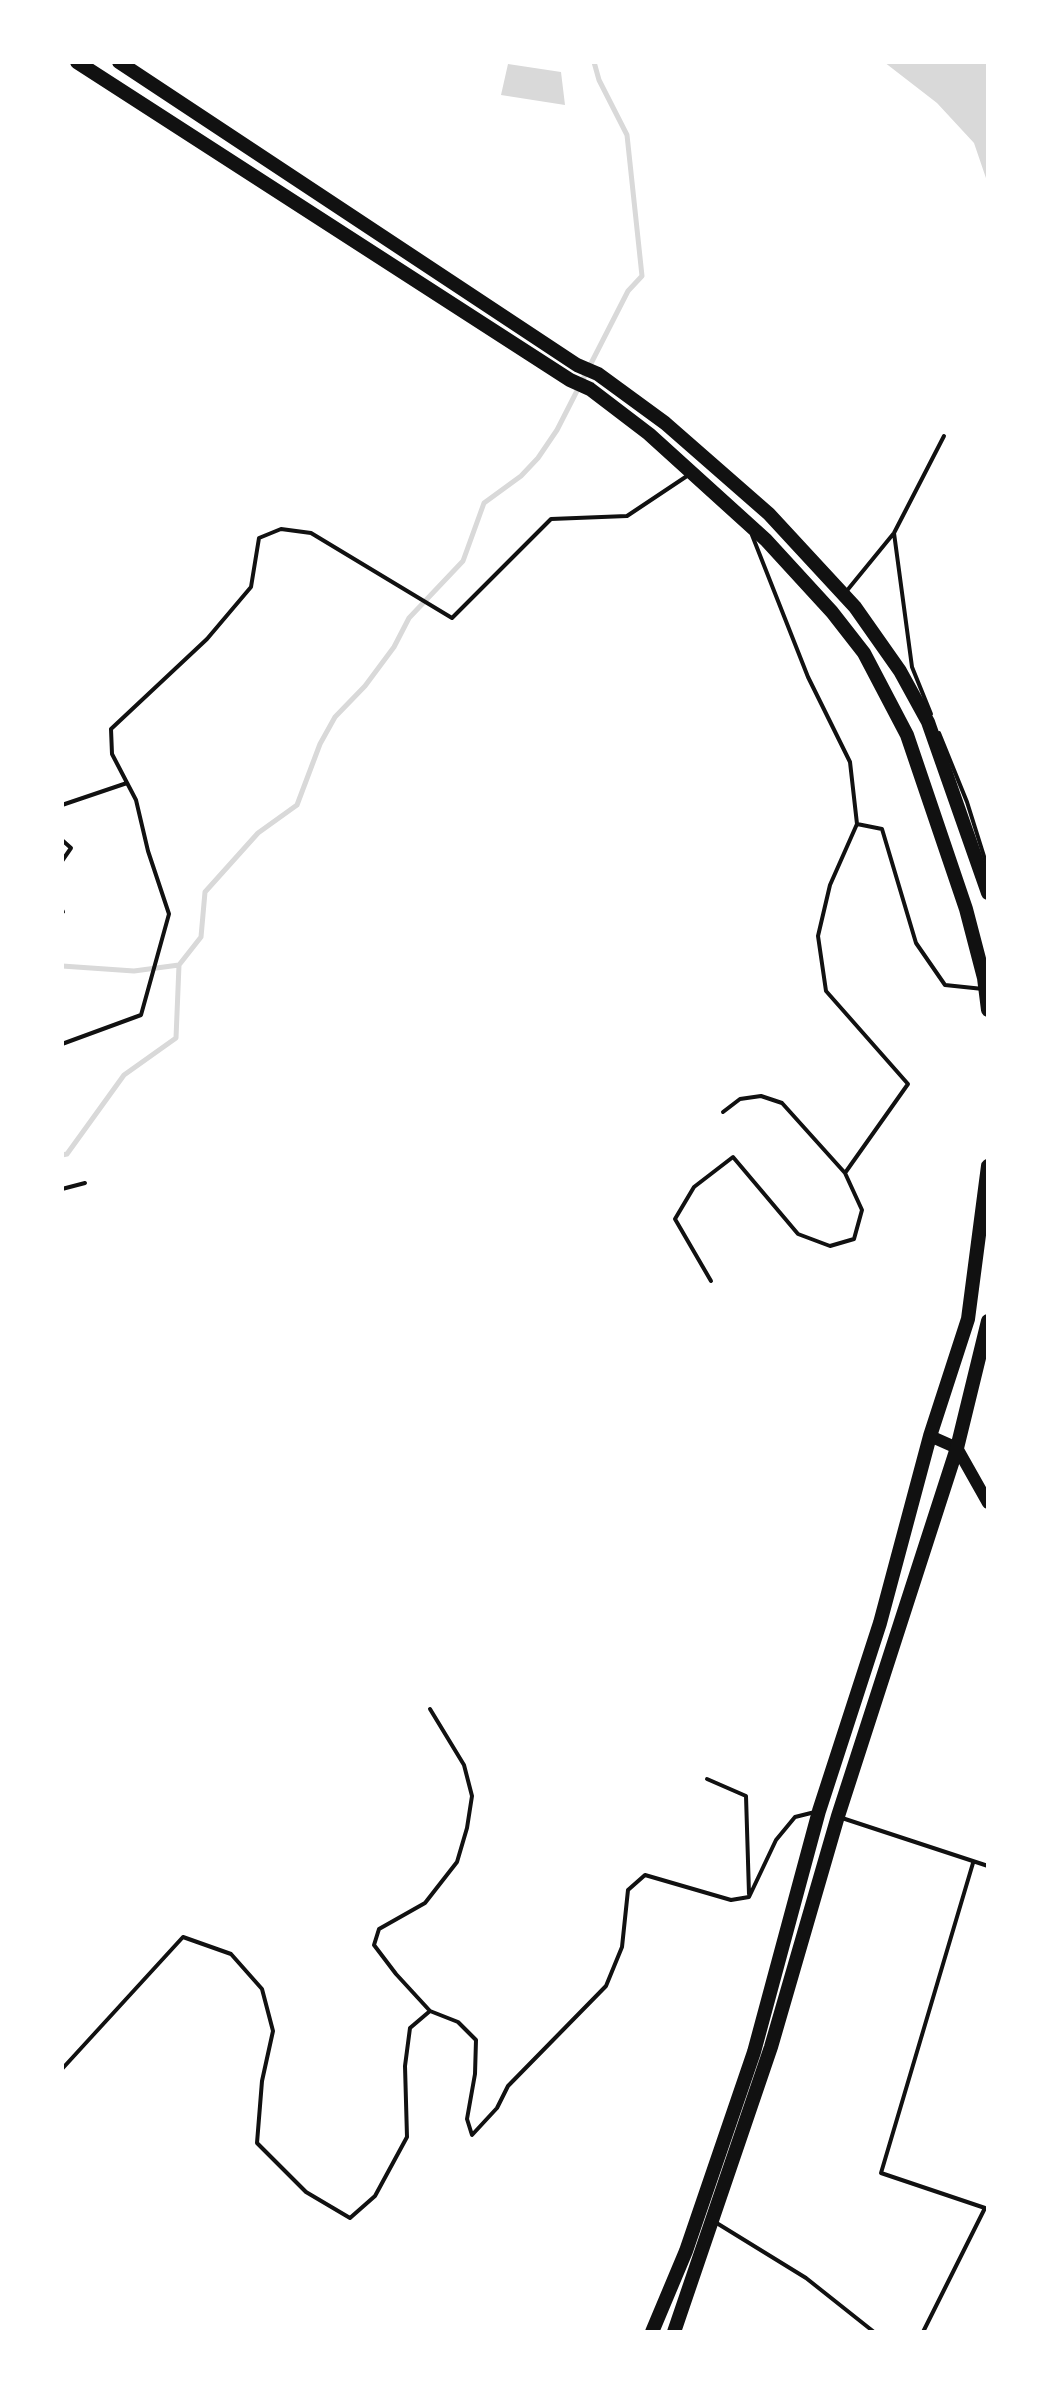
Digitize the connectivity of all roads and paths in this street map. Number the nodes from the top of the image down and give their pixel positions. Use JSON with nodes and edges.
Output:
{"nodes":[{"id":1,"x":77,"y":62,"type":"edge"},
{"id":2,"x":119,"y":62,"type":"edge"},
{"id":3,"x":944,"y":436,"type":"dead end"},
{"id":4,"x":692,"y":473,"type":"junction"},
{"id":5,"x":747,"y":522,"type":"junction"},
{"id":6,"x":894,"y":533,"type":"junction"},
{"id":7,"x":843,"y":595,"type":"junction"},
{"id":8,"x":127,"y":783,"type":"junction"},
{"id":9,"x":62,"y":805,"type":"edge"},
{"id":10,"x":857,"y":824,"type":"junction"},
{"id":11,"x":62,"y":840,"type":"edge"},
{"id":12,"x":62,"y":861,"type":"edge"},
{"id":13,"x":988,"y":869,"type":"edge"},
{"id":14,"x":988,"y":893,"type":"edge"},
{"id":15,"x":985,"y":989,"type":"junction"},
{"id":16,"x":988,"y":1010,"type":"edge"},
{"id":17,"x":62,"y":1044,"type":"edge"},
{"id":18,"x":723,"y":1112,"type":"dead end"},
{"id":19,"x":988,"y":1166,"type":"edge"},
{"id":20,"x":845,"y":1173,"type":"junction"},
{"id":21,"x":85,"y":1183,"type":"dead end"},
{"id":22,"x":62,"y":1189,"type":"edge"},
{"id":23,"x":711,"y":1281,"type":"dead end"},
{"id":24,"x":988,"y":1321,"type":"edge"},
{"id":25,"x":930,"y":1436,"type":"junction"},
{"id":26,"x":957,"y":1448,"type":"junction"},
{"id":27,"x":988,"y":1503,"type":"edge"},
{"id":28,"x":430,"y":1709,"type":"dead end"},
{"id":29,"x":707,"y":1779,"type":"dead end"},
{"id":30,"x":819,"y":1811,"type":"junction"},
{"id":31,"x":838,"y":1816,"type":"junction"},
{"id":32,"x":973,"y":1863,"type":"junction"},
{"id":33,"x":988,"y":1866,"type":"edge"},
{"id":34,"x":749,"y":1897,"type":"junction"},
{"id":35,"x":430,"y":2011,"type":"junction"},
{"id":36,"x":62,"y":2069,"type":"edge"},
{"id":37,"x":988,"y":2201,"type":"edge"},
{"id":38,"x":985,"y":2208,"type":"junction"},
{"id":39,"x":713,"y":2221,"type":"junction"},
{"id":40,"x":652,"y":2332,"type":"edge"},
{"id":41,"x":674,"y":2332,"type":"edge"},
{"id":42,"x":874,"y":2332,"type":"edge"},
{"id":43,"x":923,"y":2332,"type":"edge"}],
"edges":[{"from":1,"to":4,"type":"main road"},
{"from":2,"to":7,"type":"main road"},
{"from":3,"to":6,"type":"lane"},
{"from":4,"to":5,"type":"main road"},
{"from":4,"to":8,"type":"lane"},
{"from":5,"to":10,"type":"lane"},
{"from":5,"to":15,"type":"main road"},
{"from":6,"to":7,"type":"lane"},
{"from":6,"to":13,"type":"lane"},
{"from":7,"to":14,"type":"main road"},
{"from":8,"to":9,"type":"lane"},
{"from":8,"to":17,"type":"lane"},
{"from":10,"to":15,"type":"lane"},
{"from":10,"to":20,"type":"lane"},
{"from":11,"to":12,"type":"lane"},
{"from":15,"to":16,"type":"main road"},
{"from":18,"to":20,"type":"lane"},
{"from":19,"to":25,"type":"main road"},
{"from":20,"to":23,"type":"lane"},
{"from":21,"to":22,"type":"lane"},
{"from":24,"to":26,"type":"main road"},
{"from":25,"to":26,"type":"main road"},
{"from":25,"to":30,"type":"main road"},
{"from":26,"to":27,"type":"main road"},
{"from":26,"to":31,"type":"main road"},
{"from":28,"to":35,"type":"lane"},
{"from":29,"to":34,"type":"lane"},
{"from":30,"to":31,"type":"lane"},
{"from":30,"to":34,"type":"lane"},
{"from":30,"to":40,"type":"main road"},
{"from":31,"to":32,"type":"lane"},
{"from":31,"to":39,"type":"main road"},
{"from":32,"to":33,"type":"lane"},
{"from":32,"to":38,"type":"lane"},
{"from":34,"to":35,"type":"lane"},
{"from":35,"to":36,"type":"lane"},
{"from":37,"to":38,"type":"lane"},
{"from":38,"to":43,"type":"lane"},
{"from":39,"to":41,"type":"main road"},
{"from":39,"to":42,"type":"lane"}]}
